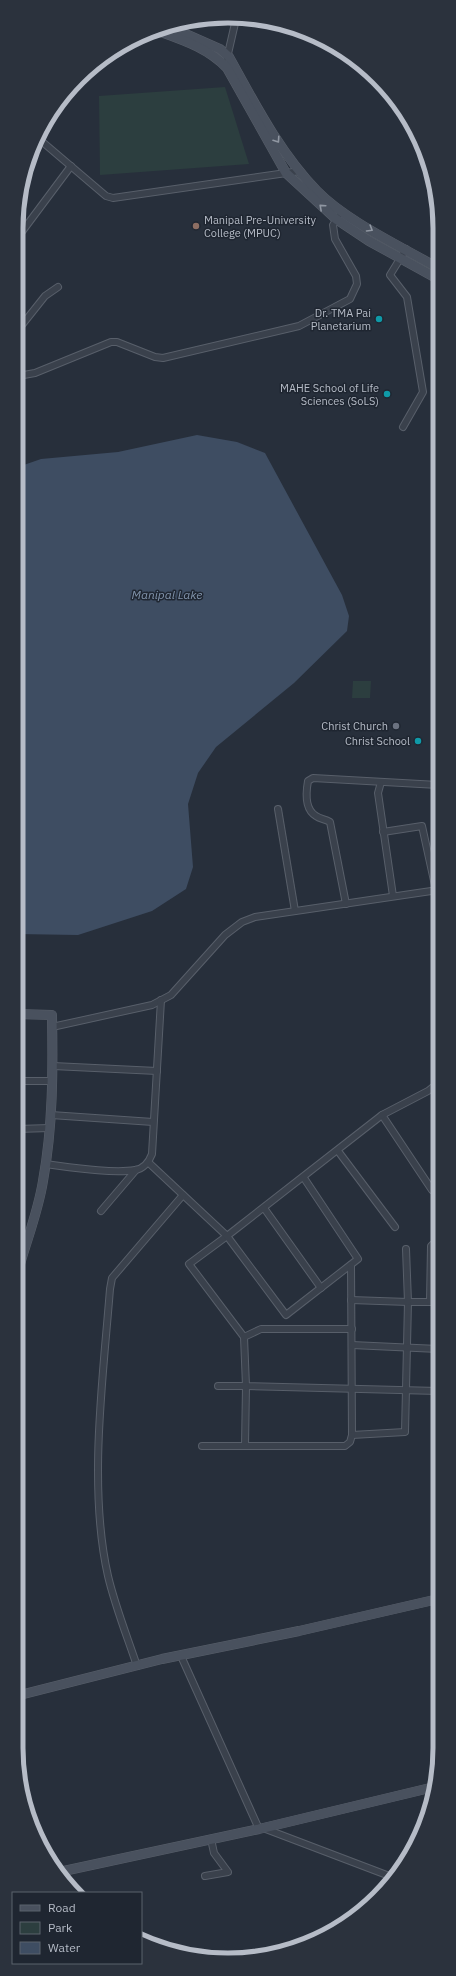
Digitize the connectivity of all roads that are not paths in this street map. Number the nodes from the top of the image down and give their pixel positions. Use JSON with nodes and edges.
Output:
{"nodes":[{"id":1,"x":235,"y":23,"type":"edge"},
{"id":2,"x":176,"y":30,"type":"edge"},
{"id":3,"x":164,"y":33,"type":"edge"},
{"id":4,"x":225,"y":60,"type":"junction"},
{"id":5,"x":42,"y":142,"type":"edge"},
{"id":6,"x":71,"y":166,"type":"junction"},
{"id":7,"x":300,"y":171,"type":"junction"},
{"id":8,"x":286,"y":173,"type":"junction"},
{"id":9,"x":342,"y":211,"type":"junction"},
{"id":10,"x":336,"y":220,"type":"junction"},
{"id":11,"x":23,"y":230,"type":"edge"},
{"id":12,"x":406,"y":249,"type":"junction"},
{"id":13,"x":400,"y":258,"type":"junction"},
{"id":14,"x":433,"y":265,"type":"edge"},
{"id":15,"x":433,"y":276,"type":"edge"},
{"id":16,"x":58,"y":287,"type":"dead end"},
{"id":17,"x":23,"y":324,"type":"edge"},
{"id":18,"x":23,"y":375,"type":"edge"},
{"id":19,"x":403,"y":428,"type":"dead end"},
{"id":20,"x":381,"y":782,"type":"junction"},
{"id":21,"x":433,"y":785,"type":"edge"},
{"id":22,"x":278,"y":809,"type":"dead end"},
{"id":23,"x":383,"y":832,"type":"junction"},
{"id":24,"x":433,"y":873,"type":"edge"},
{"id":25,"x":433,"y":891,"type":"edge"},
{"id":26,"x":393,"y":896,"type":"junction"},
{"id":27,"x":346,"y":904,"type":"junction"},
{"id":28,"x":295,"y":911,"type":"junction"},
{"id":29,"x":161,"y":1000,"type":"junction"},
{"id":30,"x":23,"y":1014,"type":"edge"},
{"id":31,"x":52,"y":1027,"type":"junction"},
{"id":32,"x":53,"y":1066,"type":"junction"},
{"id":33,"x":157,"y":1071,"type":"junction"},
{"id":34,"x":23,"y":1081,"type":"edge"},
{"id":35,"x":53,"y":1082,"type":"junction"},
{"id":36,"x":433,"y":1087,"type":"edge"},
{"id":37,"x":51,"y":1115,"type":"junction"},
{"id":38,"x":382,"y":1115,"type":"junction"},
{"id":39,"x":154,"y":1122,"type":"junction"},
{"id":40,"x":50,"y":1128,"type":"junction"},
{"id":41,"x":23,"y":1129,"type":"edge"},
{"id":42,"x":338,"y":1151,"type":"junction"},
{"id":43,"x":149,"y":1162,"type":"junction"},
{"id":44,"x":45,"y":1164,"type":"junction"},
{"id":45,"x":136,"y":1170,"type":"junction"},
{"id":46,"x":304,"y":1178,"type":"junction"},
{"id":47,"x":432,"y":1190,"type":"dead end"},
{"id":48,"x":183,"y":1195,"type":"junction"},
{"id":49,"x":264,"y":1208,"type":"junction"},
{"id":50,"x":101,"y":1211,"type":"dead end"},
{"id":51,"x":395,"y":1227,"type":"dead end"},
{"id":52,"x":227,"y":1236,"type":"junction"},
{"id":53,"x":433,"y":1244,"type":"edge"},
{"id":54,"x":406,"y":1250,"type":"dead end"},
{"id":55,"x":23,"y":1254,"type":"edge"},
{"id":56,"x":351,"y":1265,"type":"junction"},
{"id":57,"x":321,"y":1288,"type":"junction"},
{"id":58,"x":352,"y":1300,"type":"junction"},
{"id":59,"x":408,"y":1302,"type":"junction"},
{"id":60,"x":430,"y":1302,"type":"joint"},
{"id":61,"x":352,"y":1329,"type":"junction"},
{"id":62,"x":244,"y":1337,"type":"junction"},
{"id":63,"x":352,"y":1345,"type":"junction"},
{"id":64,"x":407,"y":1348,"type":"junction"},
{"id":65,"x":433,"y":1348,"type":"edge"},
{"id":66,"x":218,"y":1386,"type":"dead end"},
{"id":67,"x":246,"y":1386,"type":"junction"},
{"id":68,"x":352,"y":1389,"type":"junction"},
{"id":69,"x":406,"y":1391,"type":"junction"},
{"id":70,"x":433,"y":1391,"type":"edge"},
{"id":71,"x":352,"y":1435,"type":"junction"},
{"id":72,"x":202,"y":1446,"type":"dead end"},
{"id":73,"x":245,"y":1446,"type":"junction"},
{"id":74,"x":433,"y":1600,"type":"edge"},
{"id":75,"x":181,"y":1656,"type":"junction"},
{"id":76,"x":137,"y":1666,"type":"junction"},
{"id":77,"x":23,"y":1694,"type":"edge"},
{"id":78,"x":429,"y":1788,"type":"edge"},
{"id":79,"x":261,"y":1829,"type":"junction"},
{"id":80,"x":211,"y":1839,"type":"junction"},
{"id":81,"x":64,"y":1871,"type":"edge"},
{"id":82,"x":205,"y":1876,"type":"dead end"},
{"id":83,"x":389,"y":1876,"type":"edge"}],
"edges":[{"from":1,"to":4,"type":"street"},
{"from":2,"to":4,"type":"street"},
{"from":3,"to":4,"type":"street"},
{"from":4,"to":7,"type":"street","one_way":true},
{"from":4,"to":8,"type":"street"},
{"from":5,"to":6,"type":"street"},
{"from":6,"to":8,"type":"street"},
{"from":6,"to":11,"type":"street"},
{"from":7,"to":8,"type":"street"},
{"from":7,"to":9,"type":"street"},
{"from":10,"to":8,"type":"street","one_way":true},
{"from":9,"to":10,"type":"street"},
{"from":9,"to":12,"type":"street","one_way":true},
{"from":10,"to":13,"type":"street"},
{"from":10,"to":18,"type":"street"},
{"from":12,"to":13,"type":"street"},
{"from":12,"to":14,"type":"street"},
{"from":13,"to":15,"type":"street"},
{"from":13,"to":19,"type":"street"},
{"from":16,"to":17,"type":"street"},
{"from":20,"to":21,"type":"street"},
{"from":20,"to":23,"type":"street"},
{"from":20,"to":27,"type":"street"},
{"from":22,"to":28,"type":"street"},
{"from":23,"to":24,"type":"street"},
{"from":23,"to":26,"type":"street"},
{"from":25,"to":26,"type":"street"},
{"from":26,"to":27,"type":"street"},
{"from":27,"to":28,"type":"street"},
{"from":28,"to":29,"type":"street"},
{"from":29,"to":31,"type":"street"},
{"from":29,"to":33,"type":"street"},
{"from":30,"to":31,"type":"street"},
{"from":31,"to":32,"type":"street"},
{"from":32,"to":33,"type":"street"},
{"from":32,"to":35,"type":"street"},
{"from":33,"to":39,"type":"street"},
{"from":34,"to":35,"type":"street"},
{"from":35,"to":37,"type":"street"},
{"from":36,"to":38,"type":"street"},
{"from":37,"to":39,"type":"street"},
{"from":37,"to":40,"type":"street"},
{"from":38,"to":42,"type":"street"},
{"from":38,"to":47,"type":"street"},
{"from":39,"to":43,"type":"street"},
{"from":40,"to":41,"type":"street"},
{"from":40,"to":44,"type":"street"},
{"from":42,"to":46,"type":"street"},
{"from":42,"to":51,"type":"street"},
{"from":43,"to":45,"type":"street"},
{"from":43,"to":48,"type":"street"},
{"from":44,"to":45,"type":"street"},
{"from":44,"to":55,"type":"street"},
{"from":45,"to":50,"type":"street"},
{"from":46,"to":49,"type":"street"},
{"from":46,"to":56,"type":"street"},
{"from":48,"to":52,"type":"street"},
{"from":48,"to":76,"type":"street"},
{"from":49,"to":52,"type":"street"},
{"from":49,"to":57,"type":"street"},
{"from":52,"to":57,"type":"street"},
{"from":52,"to":62,"type":"street"},
{"from":53,"to":60,"type":"street"},
{"from":54,"to":59,"type":"street"},
{"from":56,"to":57,"type":"street"},
{"from":56,"to":58,"type":"street"},
{"from":58,"to":59,"type":"street"},
{"from":58,"to":61,"type":"street"},
{"from":59,"to":60,"type":"street"},
{"from":59,"to":64,"type":"street"},
{"from":61,"to":62,"type":"street"},
{"from":61,"to":63,"type":"street"},
{"from":62,"to":67,"type":"street"},
{"from":63,"to":64,"type":"street"},
{"from":63,"to":68,"type":"street"},
{"from":64,"to":65,"type":"street"},
{"from":64,"to":69,"type":"street"},
{"from":66,"to":67,"type":"street"},
{"from":67,"to":68,"type":"street"},
{"from":67,"to":73,"type":"street"},
{"from":68,"to":69,"type":"street"},
{"from":68,"to":71,"type":"street"},
{"from":69,"to":70,"type":"street"},
{"from":69,"to":71,"type":"street"},
{"from":71,"to":73,"type":"street"},
{"from":72,"to":73,"type":"street"},
{"from":74,"to":75,"type":"street"},
{"from":75,"to":76,"type":"street"},
{"from":75,"to":79,"type":"street"},
{"from":76,"to":77,"type":"street"},
{"from":78,"to":79,"type":"street"},
{"from":79,"to":80,"type":"street"},
{"from":79,"to":83,"type":"street"},
{"from":80,"to":81,"type":"street"},
{"from":80,"to":82,"type":"street"}]}
